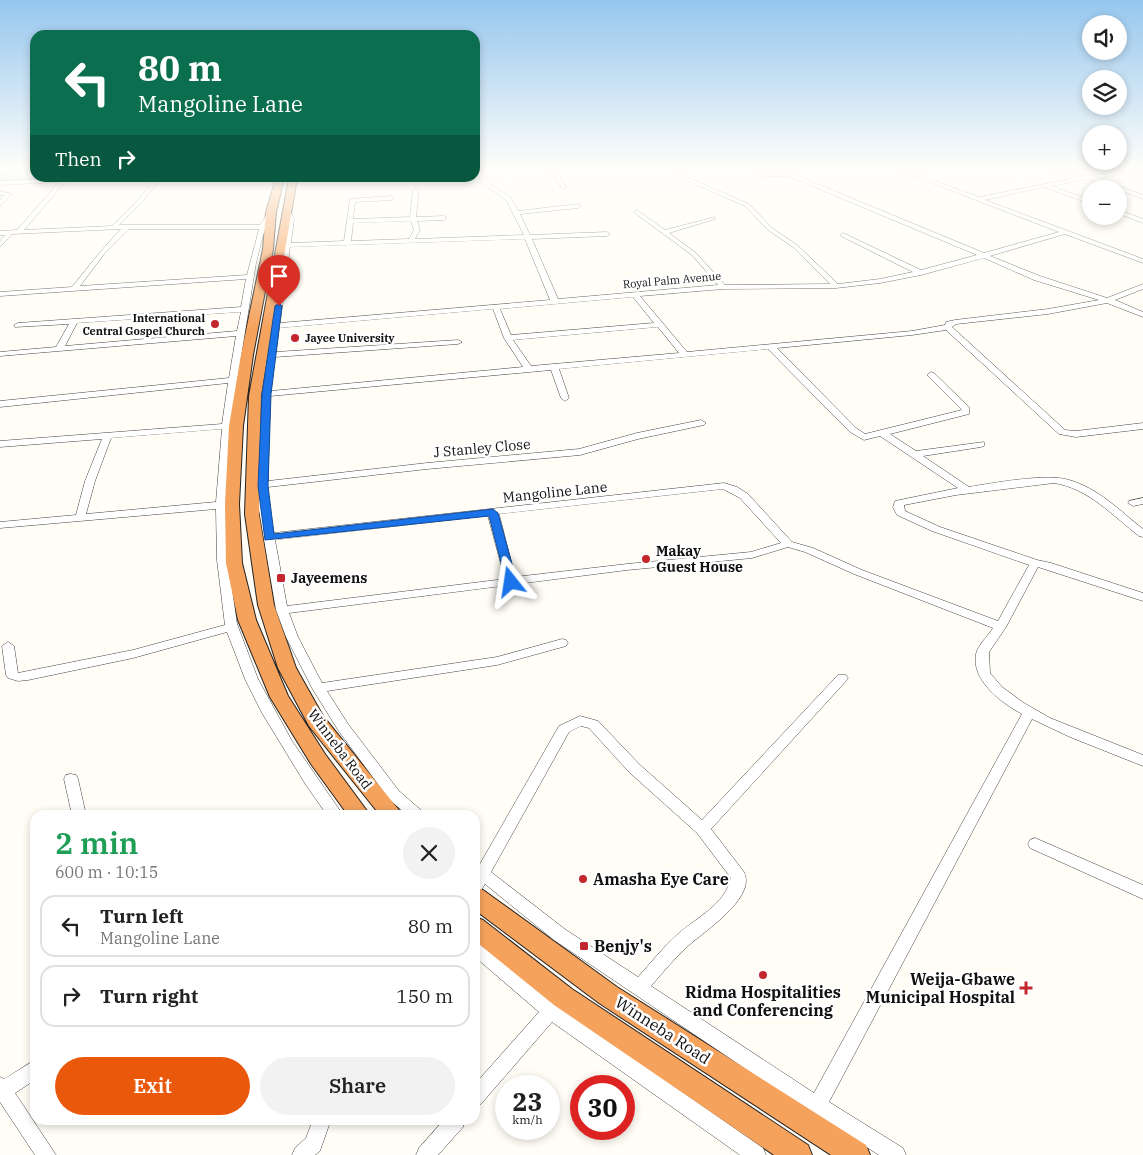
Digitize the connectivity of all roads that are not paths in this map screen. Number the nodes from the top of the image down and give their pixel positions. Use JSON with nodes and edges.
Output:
{"nodes":[{"id":1,"x":26,"y":223,"type":"edge"},
{"id":2,"x":118,"y":223,"type":"edge"},
{"id":3,"x":263,"y":223,"type":"edge"},
{"id":4,"x":276,"y":223,"type":"edge"},
{"id":5,"x":277,"y":223,"type":"edge"},
{"id":6,"x":291,"y":223,"type":"edge"},
{"id":7,"x":350,"y":223,"type":"edge"},
{"id":8,"x":414,"y":223,"type":"edge"},
{"id":9,"x":520,"y":223,"type":"edge"},
{"id":10,"x":652,"y":223,"type":"edge"},
{"id":11,"x":696,"y":223,"type":"edge"},
{"id":12,"x":764,"y":223,"type":"edge"},
{"id":13,"x":908,"y":223,"type":"edge"},
{"id":14,"x":1040,"y":223,"type":"edge"},
{"id":15,"x":114,"y":227,"type":"junction"},
{"id":16,"x":127,"y":227,"type":"junction"},
{"id":17,"x":262,"y":227,"type":"junction"},
{"id":18,"x":18,"y":232,"type":"junction"},
{"id":19,"x":664,"y":232,"type":"junction"},
{"id":20,"x":1064,"y":232,"type":"junction"},
{"id":21,"x":10,"y":233,"type":"junction"},
{"id":22,"x":0,"y":234,"type":"edge"},
{"id":23,"x":607,"y":234,"type":"dead end"},
{"id":24,"x":843,"y":235,"type":"dead end"},
{"id":25,"x":528,"y":237,"type":"junction"},
{"id":26,"x":410,"y":242,"type":"junction"},
{"id":27,"x":347,"y":243,"type":"junction"},
{"id":28,"x":289,"y":244,"type":"junction"},
{"id":29,"x":0,"y":245,"type":"edge"},
{"id":30,"x":986,"y":255,"type":"junction"},
{"id":31,"x":1143,"y":261,"type":"edge"},
{"id":32,"x":921,"y":273,"type":"junction"},
{"id":33,"x":250,"y":277,"type":"junction"},
{"id":34,"x":836,"y":286,"type":"junction"},
{"id":35,"x":1143,"y":286,"type":"edge"},
{"id":36,"x":723,"y":287,"type":"junction"},
{"id":37,"x":75,"y":288,"type":"junction"},
{"id":38,"x":0,"y":294,"type":"edge"},
{"id":39,"x":635,"y":295,"type":"junction"},
{"id":40,"x":1106,"y":301,"type":"junction"},
{"id":41,"x":555,"y":302,"type":"junction"},
{"id":42,"x":495,"y":306,"type":"junction"},
{"id":43,"x":244,"y":310,"type":"junction"},
{"id":44,"x":1143,"y":315,"type":"edge"},
{"id":45,"x":75,"y":320,"type":"junction"},
{"id":46,"x":18,"y":324,"type":"dead end"},
{"id":47,"x":659,"y":325,"type":"junction"},
{"id":48,"x":276,"y":326,"type":"junction"},
{"id":49,"x":948,"y":327,"type":"junction"},
{"id":50,"x":241,"y":333,"type":"junction"},
{"id":51,"x":508,"y":338,"type":"junction"},
{"id":52,"x":458,"y":342,"type":"dead end"},
{"id":53,"x":771,"y":347,"type":"junction"},
{"id":54,"x":59,"y":348,"type":"junction"},
{"id":55,"x":0,"y":354,"type":"edge"},
{"id":56,"x":684,"y":355,"type":"junction"},
{"id":57,"x":272,"y":356,"type":"junction"},
{"id":58,"x":555,"y":368,"type":"junction"},
{"id":59,"x":529,"y":370,"type":"junction"},
{"id":60,"x":931,"y":375,"type":"dead end"},
{"id":61,"x":232,"y":380,"type":"junction"},
{"id":62,"x":266,"y":394,"type":"junction"},
{"id":63,"x":566,"y":398,"type":"dead end"},
{"id":64,"x":0,"y":404,"type":"edge"},
{"id":65,"x":701,"y":423,"type":"dead end"},
{"id":66,"x":226,"y":426,"type":"junction"},
{"id":67,"x":1143,"y":426,"type":"edge"},
{"id":68,"x":882,"y":433,"type":"junction"},
{"id":69,"x":107,"y":437,"type":"junction"},
{"id":70,"x":0,"y":444,"type":"edge"},
{"id":71,"x":981,"y":444,"type":"dead end"},
{"id":72,"x":258,"y":454,"type":"junction"},
{"id":73,"x":916,"y":454,"type":"junction"},
{"id":74,"x":230,"y":458,"type":"junction"},
{"id":75,"x":263,"y":486,"type":"junction"},
{"id":76,"x":967,"y":490,"type":"junction"},
{"id":77,"x":222,"y":505,"type":"junction"},
{"id":78,"x":493,"y":513,"type":"junction"},
{"id":79,"x":80,"y":519,"type":"junction"},
{"id":80,"x":0,"y":525,"type":"edge"},
{"id":81,"x":1143,"y":534,"type":"edge"},
{"id":82,"x":269,"y":537,"type":"junction"},
{"id":83,"x":788,"y":544,"type":"junction"},
{"id":84,"x":1035,"y":563,"type":"junction"},
{"id":85,"x":511,"y":582,"type":"junction"},
{"id":86,"x":1143,"y":597,"type":"edge"},
{"id":87,"x":282,"y":610,"type":"junction"},
{"id":88,"x":1000,"y":626,"type":"junction"},
{"id":89,"x":232,"y":627,"type":"junction"},
{"id":90,"x":562,"y":643,"type":"dead end"},
{"id":91,"x":8,"y":646,"type":"dead end"},
{"id":92,"x":842,"y":678,"type":"dead end"},
{"id":93,"x":318,"y":688,"type":"junction"},
{"id":94,"x":1029,"y":712,"type":"junction"},
{"id":95,"x":1143,"y":760,"type":"edge"},
{"id":96,"x":71,"y":780,"type":"dead end"},
{"id":97,"x":78,"y":810,"type":"edge"},
{"id":98,"x":332,"y":810,"type":"edge"},
{"id":99,"x":356,"y":810,"type":"edge"},
{"id":100,"x":388,"y":810,"type":"edge"},
{"id":101,"x":410,"y":810,"type":"edge"},
{"id":102,"x":702,"y":829,"type":"junction"},
{"id":103,"x":1035,"y":844,"type":"dead end"},
{"id":104,"x":480,"y":877,"type":"edge"},
{"id":105,"x":480,"y":884,"type":"edge"},
{"id":106,"x":480,"y":885,"type":"edge"},
{"id":107,"x":1143,"y":892,"type":"edge"},
{"id":108,"x":480,"y":931,"type":"edge"},
{"id":109,"x":480,"y":951,"type":"edge"},
{"id":110,"x":640,"y":988,"type":"junction"},
{"id":111,"x":551,"y":1011,"type":"junction"},
{"id":112,"x":30,"y":1072,"type":"edge"},
{"id":113,"x":1,"y":1089,"type":"edge"},
{"id":114,"x":480,"y":1092,"type":"edge"},
{"id":115,"x":817,"y":1105,"type":"junction"},
{"id":116,"x":320,"y":1125,"type":"edge"},
{"id":117,"x":452,"y":1125,"type":"edge"},
{"id":118,"x":46,"y":1155,"type":"edge"},
{"id":119,"x":302,"y":1155,"type":"edge"},
{"id":120,"x":426,"y":1155,"type":"edge"},
{"id":121,"x":756,"y":1155,"type":"edge"},
{"id":122,"x":798,"y":1155,"type":"edge"},
{"id":123,"x":856,"y":1155,"type":"edge"},
{"id":124,"x":896,"y":1155,"type":"edge"}],
"edges":[{"from":1,"to":18,"type":"street"},
{"from":2,"to":15,"type":"street"},
{"from":3,"to":17,"type":"street"},
{"from":4,"to":74,"type":"highway","name":"Winneba Road"},
{"from":5,"to":72,"type":"highway","name":"Winneba Road"},
{"from":6,"to":28,"type":"street"},
{"from":7,"to":27,"type":"street"},
{"from":8,"to":26,"type":"street"},
{"from":9,"to":25,"type":"street"},
{"from":10,"to":19,"type":"street"},
{"from":11,"to":19,"type":"street"},
{"from":12,"to":34,"type":"street"},
{"from":13,"to":30,"type":"street"},
{"from":14,"to":20,"type":"street"},
{"from":15,"to":16,"type":"street"},
{"from":15,"to":18,"type":"street"},
{"from":16,"to":17,"type":"street"},
{"from":16,"to":37,"type":"street"},
{"from":17,"to":33,"type":"street"},
{"from":18,"to":21,"type":"street"},
{"from":19,"to":36,"type":"street"},
{"from":20,"to":30,"type":"street","name":"Royal Palm Avenue"},
{"from":20,"to":31,"type":"street"},
{"from":21,"to":22,"type":"street"},
{"from":21,"to":29,"type":"street"},
{"from":23,"to":25,"type":"street"},
{"from":24,"to":32,"type":"street"},
{"from":25,"to":26,"type":"street"},
{"from":25,"to":41,"type":"street"},
{"from":26,"to":27,"type":"street"},
{"from":27,"to":28,"type":"street"},
{"from":28,"to":48,"type":"street"},
{"from":30,"to":32,"type":"street","name":"Royal Palm Avenue"},
{"from":30,"to":40,"type":"street"},
{"from":32,"to":34,"type":"street","name":"Royal Palm Avenue"},
{"from":33,"to":37,"type":"street"},
{"from":33,"to":43,"type":"street"},
{"from":34,"to":36,"type":"street","name":"Royal Palm Avenue"},
{"from":35,"to":40,"type":"street"},
{"from":36,"to":39,"type":"street","name":"Royal Palm Avenue"},
{"from":37,"to":38,"type":"street"},
{"from":39,"to":41,"type":"street","name":"Royal Palm Avenue"},
{"from":39,"to":47,"type":"street"},
{"from":40,"to":44,"type":"street"},
{"from":40,"to":49,"type":"street"},
{"from":41,"to":42,"type":"street","name":"Royal Palm Avenue"},
{"from":42,"to":48,"type":"street","name":"Royal Palm Avenue"},
{"from":42,"to":51,"type":"street"},
{"from":43,"to":45,"type":"street"},
{"from":43,"to":50,"type":"street"},
{"from":45,"to":46,"type":"street"},
{"from":45,"to":54,"type":"street"},
{"from":47,"to":51,"type":"street"},
{"from":47,"to":56,"type":"street"},
{"from":48,"to":57,"type":"street"},
{"from":49,"to":53,"type":"street"},
{"from":49,"to":67,"type":"street"},
{"from":50,"to":54,"type":"street"},
{"from":50,"to":61,"type":"street"},
{"from":51,"to":59,"type":"street"},
{"from":52,"to":57,"type":"street"},
{"from":53,"to":56,"type":"street"},
{"from":53,"to":68,"type":"street"},
{"from":54,"to":55,"type":"street"},
{"from":56,"to":58,"type":"street"},
{"from":57,"to":62,"type":"street"},
{"from":58,"to":59,"type":"street"},
{"from":58,"to":63,"type":"street"},
{"from":59,"to":62,"type":"street"},
{"from":60,"to":68,"type":"street"},
{"from":61,"to":64,"type":"street"},
{"from":61,"to":66,"type":"street"},
{"from":62,"to":72,"type":"street"},
{"from":65,"to":75,"type":"street","name":"J Stanley Close"},
{"from":66,"to":69,"type":"street"},
{"from":66,"to":74,"type":"street"},
{"from":68,"to":73,"type":"street"},
{"from":69,"to":70,"type":"street"},
{"from":69,"to":79,"type":"street"},
{"from":71,"to":73,"type":"street"},
{"from":72,"to":75,"type":"street"},
{"from":72,"to":100,"type":"highway","name":"Winneba Road"},
{"from":73,"to":76,"type":"street"},
{"from":74,"to":77,"type":"street"},
{"from":74,"to":99,"type":"highway","name":"Winneba Road"},
{"from":75,"to":82,"type":"street"},
{"from":76,"to":81,"type":"street"},
{"from":76,"to":84,"type":"street"},
{"from":77,"to":79,"type":"street"},
{"from":77,"to":89,"type":"street"},
{"from":78,"to":82,"type":"street","name":"Mangoline Lane"},
{"from":78,"to":83,"type":"street","name":"Mangoline Lane"},
{"from":78,"to":85,"type":"street"},
{"from":79,"to":80,"type":"street"},
{"from":82,"to":87,"type":"street"},
{"from":83,"to":85,"type":"street"},
{"from":83,"to":88,"type":"street"},
{"from":84,"to":86,"type":"street"},
{"from":84,"to":88,"type":"street"},
{"from":85,"to":87,"type":"street"},
{"from":87,"to":93,"type":"street"},
{"from":88,"to":94,"type":"street"},
{"from":89,"to":91,"type":"street"},
{"from":89,"to":98,"type":"street"},
{"from":90,"to":93,"type":"street"},
{"from":92,"to":102,"type":"street"},
{"from":93,"to":101,"type":"street"},
{"from":94,"to":95,"type":"street"},
{"from":94,"to":115,"type":"street"},
{"from":96,"to":97,"type":"street"},
{"from":102,"to":104,"type":"street"},
{"from":102,"to":110,"type":"street"},
{"from":103,"to":107,"type":"street"},
{"from":105,"to":110,"type":"street"},
{"from":106,"to":123,"type":"highway","name":"Winneba Road"},
{"from":108,"to":122,"type":"highway","name":"Winneba Road"},
{"from":109,"to":111,"type":"street"},
{"from":110,"to":115,"type":"street"},
{"from":111,"to":114,"type":"street"},
{"from":111,"to":121,"type":"street"},
{"from":112,"to":113,"type":"street"},
{"from":113,"to":118,"type":"street"},
{"from":115,"to":124,"type":"street"},
{"from":116,"to":119,"type":"street"},
{"from":117,"to":120,"type":"street"}]}
